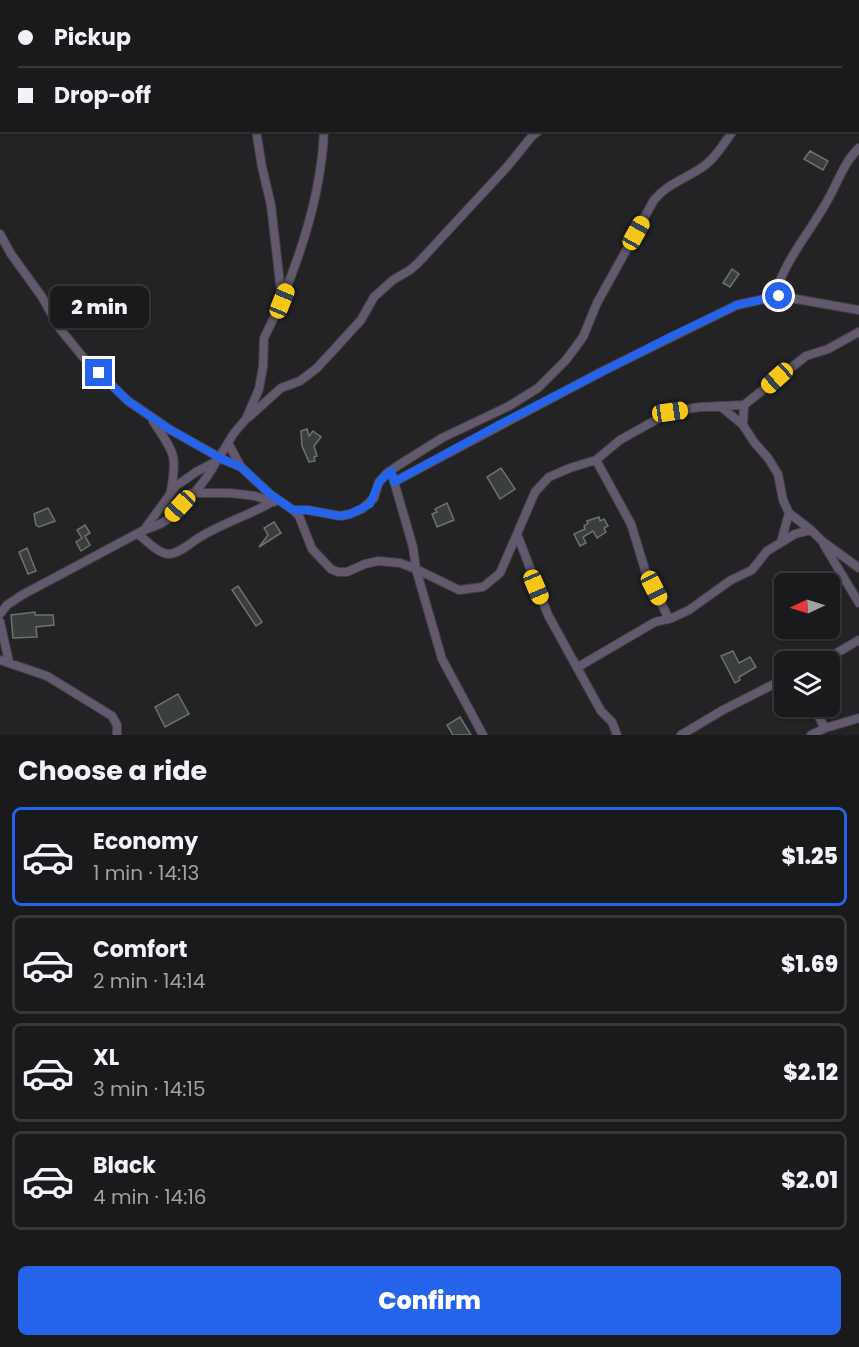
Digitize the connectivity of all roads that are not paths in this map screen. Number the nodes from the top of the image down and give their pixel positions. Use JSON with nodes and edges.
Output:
{"nodes":[{"id":1,"x":256,"y":132,"type":"edge"},
{"id":2,"x":324,"y":132,"type":"edge"},
{"id":3,"x":537,"y":132,"type":"edge"},
{"id":4,"x":733,"y":132,"type":"edge"},
{"id":5,"x":859,"y":148,"type":"edge"},
{"id":6,"x":0,"y":234,"type":"edge"},
{"id":7,"x":775,"y":296,"type":"junction"},
{"id":8,"x":282,"y":301,"type":"junction"},
{"id":9,"x":859,"y":310,"type":"edge"},
{"id":10,"x":859,"y":332,"type":"edge"},
{"id":11,"x":744,"y":405,"type":"junction"},
{"id":12,"x":720,"y":406,"type":"junction"},
{"id":13,"x":150,"y":416,"type":"junction"},
{"id":14,"x":246,"y":419,"type":"junction"},
{"id":15,"x":743,"y":425,"type":"junction"},
{"id":16,"x":228,"y":443,"type":"junction"},
{"id":17,"x":218,"y":459,"type":"junction"},
{"id":18,"x":596,"y":460,"type":"junction"},
{"id":19,"x":241,"y":467,"type":"junction"},
{"id":20,"x":391,"y":471,"type":"junction"},
{"id":21,"x":394,"y":482,"type":"junction"},
{"id":22,"x":171,"y":492,"type":"junction"},
{"id":23,"x":192,"y":493,"type":"junction"},
{"id":24,"x":272,"y":502,"type":"junction"},
{"id":25,"x":281,"y":503,"type":"junction"},
{"id":26,"x":293,"y":510,"type":"junction"},
{"id":27,"x":789,"y":513,"type":"junction"},
{"id":28,"x":811,"y":530,"type":"junction"},
{"id":29,"x":141,"y":532,"type":"junction"},
{"id":30,"x":517,"y":534,"type":"junction"},
{"id":31,"x":781,"y":542,"type":"junction"},
{"id":32,"x":822,"y":542,"type":"junction"},
{"id":33,"x":416,"y":568,"type":"junction"},
{"id":34,"x":859,"y":568,"type":"edge"},
{"id":35,"x":859,"y":603,"type":"edge"},
{"id":36,"x":4,"y":605,"type":"edge"},
{"id":37,"x":0,"y":614,"type":"edge"},
{"id":38,"x":669,"y":618,"type":"junction"},
{"id":39,"x":0,"y":622,"type":"edge"},
{"id":40,"x":859,"y":640,"type":"edge"},
{"id":41,"x":840,"y":651,"type":"edge"},
{"id":42,"x":0,"y":660,"type":"edge"},
{"id":43,"x":9,"y":663,"type":"junction"},
{"id":44,"x":578,"y":667,"type":"junction"},
{"id":45,"x":774,"y":684,"type":"edge"},
{"id":46,"x":819,"y":717,"type":"edge"},
{"id":47,"x":857,"y":718,"type":"edge"},
{"id":48,"x":825,"y":729,"type":"junction"},
{"id":49,"x":117,"y":735,"type":"edge"},
{"id":50,"x":483,"y":735,"type":"edge"},
{"id":51,"x":617,"y":735,"type":"edge"},
{"id":52,"x":681,"y":735,"type":"edge"},
{"id":53,"x":811,"y":735,"type":"edge"}],
"edges":[{"from":1,"to":8,"type":"street"},
{"from":2,"to":8,"type":"street"},
{"from":3,"to":14,"type":"street"},
{"from":4,"to":20,"type":"street"},
{"from":5,"to":7,"type":"street"},
{"from":6,"to":13,"type":"street"},
{"from":7,"to":9,"type":"street"},
{"from":7,"to":21,"type":"street"},
{"from":8,"to":14,"type":"street"},
{"from":10,"to":11,"type":"street"},
{"from":11,"to":12,"type":"street"},
{"from":11,"to":15,"type":"street"},
{"from":12,"to":15,"type":"street"},
{"from":12,"to":18,"type":"street"},
{"from":13,"to":17,"type":"street"},
{"from":13,"to":22,"type":"street"},
{"from":14,"to":16,"type":"street"},
{"from":15,"to":27,"type":"street"},
{"from":16,"to":17,"type":"street"},
{"from":16,"to":19,"type":"street"},
{"from":17,"to":19,"type":"street"},
{"from":17,"to":22,"type":"street"},
{"from":17,"to":23,"type":"street"},
{"from":18,"to":30,"type":"street"},
{"from":18,"to":38,"type":"street"},
{"from":19,"to":25,"type":"street"},
{"from":20,"to":21,"type":"street"},
{"from":20,"to":26,"type":"street"},
{"from":21,"to":33,"type":"street"},
{"from":22,"to":29,"type":"street"},
{"from":23,"to":24,"type":"street"},
{"from":23,"to":29,"type":"street"},
{"from":24,"to":25,"type":"street"},
{"from":24,"to":29,"type":"street"},
{"from":25,"to":26,"type":"street"},
{"from":26,"to":33,"type":"street"},
{"from":27,"to":28,"type":"street"},
{"from":27,"to":31,"type":"street"},
{"from":28,"to":31,"type":"street"},
{"from":28,"to":32,"type":"street"},
{"from":29,"to":36,"type":"street"},
{"from":30,"to":33,"type":"street"},
{"from":30,"to":44,"type":"street"},
{"from":31,"to":38,"type":"street"},
{"from":32,"to":34,"type":"street"},
{"from":32,"to":35,"type":"street"},
{"from":33,"to":50,"type":"street"},
{"from":36,"to":37,"type":"street"},
{"from":38,"to":44,"type":"street"},
{"from":39,"to":43,"type":"street"},
{"from":40,"to":41,"type":"street"},
{"from":42,"to":43,"type":"street"},
{"from":43,"to":49,"type":"street"},
{"from":44,"to":51,"type":"street"},
{"from":45,"to":52,"type":"street"},
{"from":46,"to":48,"type":"street"},
{"from":47,"to":48,"type":"street"},
{"from":48,"to":53,"type":"street"}]}
